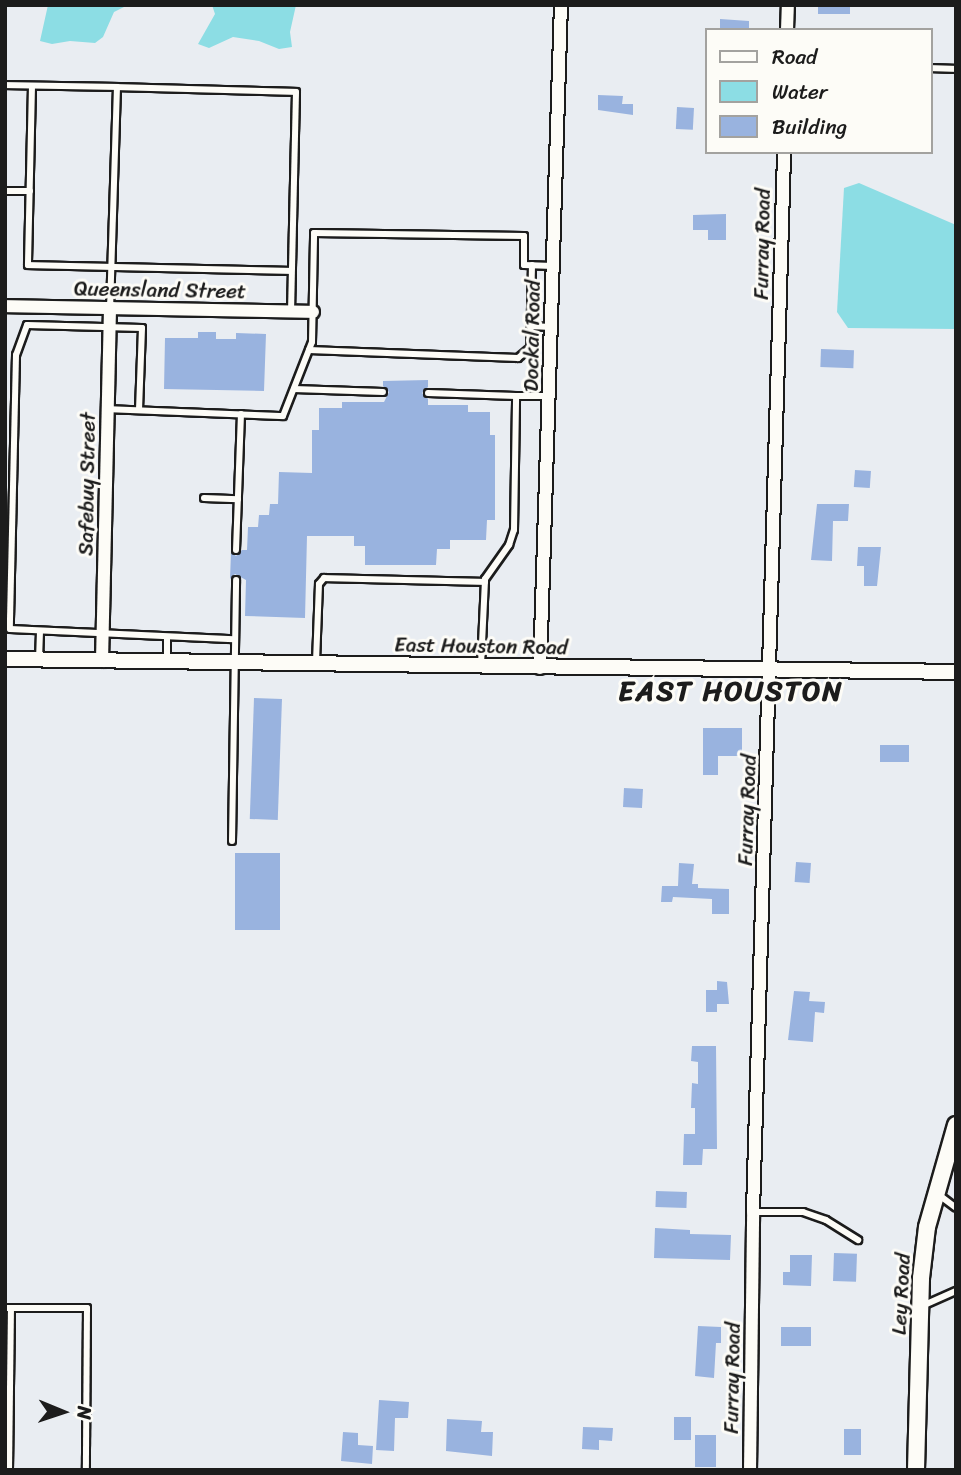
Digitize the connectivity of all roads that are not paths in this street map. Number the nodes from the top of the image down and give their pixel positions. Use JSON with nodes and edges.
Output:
{"nodes":[{"id":1,"x":561,"y":5,"type":"edge"},
{"id":2,"x":788,"y":5,"type":"edge"},
{"id":3,"x":787,"y":28,"type":"edge"},
{"id":4,"x":933,"y":68,"type":"edge"},
{"id":5,"x":956,"y":69,"type":"edge"},
{"id":6,"x":5,"y":85,"type":"edge"},
{"id":7,"x":32,"y":86,"type":"junction"},
{"id":8,"x":117,"y":88,"type":"junction"},
{"id":9,"x":784,"y":154,"type":"edge"},
{"id":10,"x":5,"y":191,"type":"edge"},
{"id":11,"x":30,"y":191,"type":"junction"},
{"id":12,"x":532,"y":265,"type":"junction"},
{"id":13,"x":111,"y":266,"type":"junction"},
{"id":14,"x":554,"y":266,"type":"junction"},
{"id":15,"x":291,"y":271,"type":"junction"},
{"id":16,"x":5,"y":306,"type":"edge"},
{"id":17,"x":110,"y":307,"type":"junction"},
{"id":18,"x":291,"y":312,"type":"junction"},
{"id":19,"x":313,"y":312,"type":"junction"},
{"id":20,"x":530,"y":326,"type":"junction"},
{"id":21,"x":551,"y":327,"type":"junction"},
{"id":22,"x":109,"y":328,"type":"junction"},
{"id":23,"x":309,"y":351,"type":"junction"},
{"id":24,"x":294,"y":389,"type":"junction"},
{"id":25,"x":383,"y":392,"type":"dead end"},
{"id":26,"x":428,"y":393,"type":"dead end"},
{"id":27,"x":516,"y":396,"type":"junction"},
{"id":28,"x":550,"y":396,"type":"junction"},
{"id":29,"x":108,"y":409,"type":"junction"},
{"id":30,"x":139,"y":410,"type":"junction"},
{"id":31,"x":241,"y":414,"type":"junction"},
{"id":32,"x":204,"y":498,"type":"dead end"},
{"id":33,"x":238,"y":499,"type":"junction"},
{"id":34,"x":236,"y":550,"type":"dead end"},
{"id":35,"x":236,"y":580,"type":"dead end"},
{"id":36,"x":485,"y":582,"type":"junction"},
{"id":37,"x":40,"y":631,"type":"junction"},
{"id":38,"x":103,"y":635,"type":"junction"},
{"id":39,"x":167,"y":637,"type":"junction"},
{"id":40,"x":234,"y":639,"type":"junction"},
{"id":41,"x":5,"y":659,"type":"edge"},
{"id":42,"x":39,"y":660,"type":"junction"},
{"id":43,"x":102,"y":661,"type":"junction"},
{"id":44,"x":167,"y":661,"type":"junction"},
{"id":45,"x":233,"y":662,"type":"junction"},
{"id":46,"x":316,"y":664,"type":"junction"},
{"id":47,"x":480,"y":667,"type":"junction"},
{"id":48,"x":540,"y":668,"type":"junction"},
{"id":49,"x":771,"y":672,"type":"junction"},
{"id":50,"x":956,"y":672,"type":"edge"},
{"id":51,"x":232,"y":841,"type":"dead end"},
{"id":52,"x":956,"y":1125,"type":"edge"},
{"id":53,"x":935,"y":1192,"type":"junction"},
{"id":54,"x":956,"y":1208,"type":"edge"},
{"id":55,"x":753,"y":1212,"type":"junction"},
{"id":56,"x":858,"y":1240,"type":"dead end"},
{"id":57,"x":956,"y":1291,"type":"edge"},
{"id":58,"x":920,"y":1306,"type":"junction"},
{"id":59,"x":8,"y":1308,"type":"edge"},
{"id":60,"x":8,"y":1375,"type":"edge"},
{"id":61,"x":9,"y":1470,"type":"edge"},
{"id":62,"x":86,"y":1470,"type":"edge"},
{"id":63,"x":750,"y":1470,"type":"edge"},
{"id":64,"x":916,"y":1470,"type":"edge"}],
"edges":[{"from":1,"to":14,"type":"street","name":"Dockal Road"},
{"from":2,"to":3,"type":"street"},
{"from":4,"to":5,"type":"lane"},
{"from":6,"to":7,"type":"lane"},
{"from":7,"to":8,"type":"lane"},
{"from":7,"to":11,"type":"lane"},
{"from":8,"to":13,"type":"lane"},
{"from":8,"to":15,"type":"lane"},
{"from":9,"to":49,"type":"street","name":"Furray Road"},
{"from":10,"to":11,"type":"lane"},
{"from":11,"to":13,"type":"lane"},
{"from":12,"to":14,"type":"lane"},
{"from":12,"to":19,"type":"lane"},
{"from":12,"to":20,"type":"lane"},
{"from":13,"to":15,"type":"lane"},
{"from":13,"to":17,"type":"lane"},
{"from":14,"to":21,"type":"street","name":"Dockal Road"},
{"from":15,"to":18,"type":"lane"},
{"from":16,"to":17,"type":"street","name":"Queensland Street"},
{"from":17,"to":18,"type":"street","name":"Queensland Street"},
{"from":17,"to":22,"type":"street","name":"Safebuy Street"},
{"from":18,"to":19,"type":"street","name":"Queensland Street"},
{"from":19,"to":23,"type":"lane"},
{"from":20,"to":21,"type":"lane"},
{"from":20,"to":23,"type":"lane"},
{"from":21,"to":28,"type":"street","name":"Dockal Road"},
{"from":22,"to":29,"type":"street","name":"Safebuy Street"},
{"from":22,"to":30,"type":"lane"},
{"from":22,"to":37,"type":"lane"},
{"from":23,"to":24,"type":"lane"},
{"from":24,"to":25,"type":"lane"},
{"from":24,"to":31,"type":"lane"},
{"from":26,"to":27,"type":"lane"},
{"from":27,"to":28,"type":"lane"},
{"from":27,"to":36,"type":"lane"},
{"from":28,"to":48,"type":"street","name":"Dockal Road"},
{"from":29,"to":30,"type":"lane"},
{"from":29,"to":38,"type":"street","name":"Safebuy Street"},
{"from":30,"to":31,"type":"lane"},
{"from":31,"to":33,"type":"lane"},
{"from":32,"to":33,"type":"lane"},
{"from":33,"to":34,"type":"lane"},
{"from":35,"to":40,"type":"lane"},
{"from":36,"to":46,"type":"lane"},
{"from":36,"to":47,"type":"lane"},
{"from":37,"to":38,"type":"lane"},
{"from":37,"to":42,"type":"lane"},
{"from":38,"to":39,"type":"lane"},
{"from":38,"to":43,"type":"street","name":"Safebuy Street"},
{"from":39,"to":40,"type":"lane"},
{"from":39,"to":44,"type":"lane"},
{"from":40,"to":45,"type":"lane"},
{"from":41,"to":42,"type":"street","name":"East Houston Road"},
{"from":42,"to":43,"type":"street","name":"East Houston Road"},
{"from":43,"to":44,"type":"street","name":"East Houston Road"},
{"from":44,"to":45,"type":"street","name":"East Houston Road"},
{"from":45,"to":46,"type":"street","name":"East Houston Road"},
{"from":45,"to":51,"type":"lane"},
{"from":46,"to":47,"type":"street","name":"East Houston Road"},
{"from":47,"to":48,"type":"street","name":"East Houston Road"},
{"from":48,"to":49,"type":"street","name":"East Houston Road"},
{"from":49,"to":50,"type":"street","name":"East Houston Road"},
{"from":49,"to":55,"type":"street","name":"Furray Road"},
{"from":52,"to":53,"type":"main road","name":"Ley Road"},
{"from":53,"to":54,"type":"lane"},
{"from":53,"to":58,"type":"main road","name":"Ley Road"},
{"from":55,"to":56,"type":"lane"},
{"from":55,"to":63,"type":"street","name":"Furray Road"},
{"from":57,"to":58,"type":"lane"},
{"from":58,"to":64,"type":"main road","name":"Ley Road"},
{"from":59,"to":60,"type":"lane"},
{"from":59,"to":62,"type":"lane"},
{"from":60,"to":61,"type":"lane"}]}
